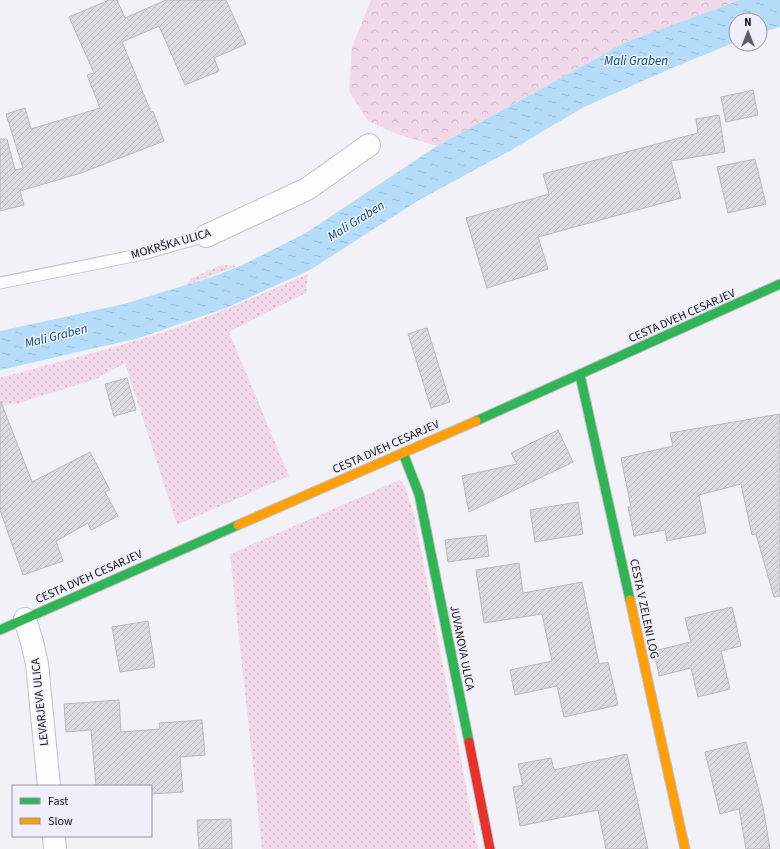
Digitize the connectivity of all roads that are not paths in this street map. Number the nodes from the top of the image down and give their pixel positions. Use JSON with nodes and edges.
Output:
{"nodes":[{"id":1,"x":369,"y":144,"type":"dead end"},
{"id":2,"x":206,"y":236,"type":"joint"},
{"id":3,"x":0,"y":283,"type":"edge"},
{"id":4,"x":780,"y":284,"type":"edge"},
{"id":5,"x":580,"y":375,"type":"junction"},
{"id":6,"x":403,"y":454,"type":"junction"},
{"id":7,"x":25,"y":619,"type":"junction"},
{"id":8,"x":0,"y":630,"type":"edge"},
{"id":9,"x":49,"y":785,"type":"edge"},
{"id":10,"x":54,"y":837,"type":"edge"},
{"id":11,"x":55,"y":849,"type":"edge"},
{"id":12,"x":490,"y":849,"type":"edge"},
{"id":13,"x":685,"y":849,"type":"edge"}],
"edges":[{"from":1,"to":2,"type":"street","name":"MOKRŠKA ULICA"},
{"from":2,"to":3,"type":"lane","name":"MOKRŠKA ULICA"},
{"from":4,"to":5,"type":"street","name":"CESTA DVEH CESARJEV"},
{"from":5,"to":6,"type":"street","name":"CESTA DVEH CESARJEV"},
{"from":5,"to":13,"type":"street","name":"CESTA V ZELENI LOG"},
{"from":6,"to":7,"type":"street","name":"CESTA DVEH CESARJEV"},
{"from":6,"to":12,"type":"street","name":"JUVANOVA ULICA"},
{"from":7,"to":8,"type":"street","name":"CESTA DVEH CESARJEV"},
{"from":7,"to":9,"type":"street","name":"LEVARJEVA ULICA"},
{"from":10,"to":11,"type":"street"}]}
